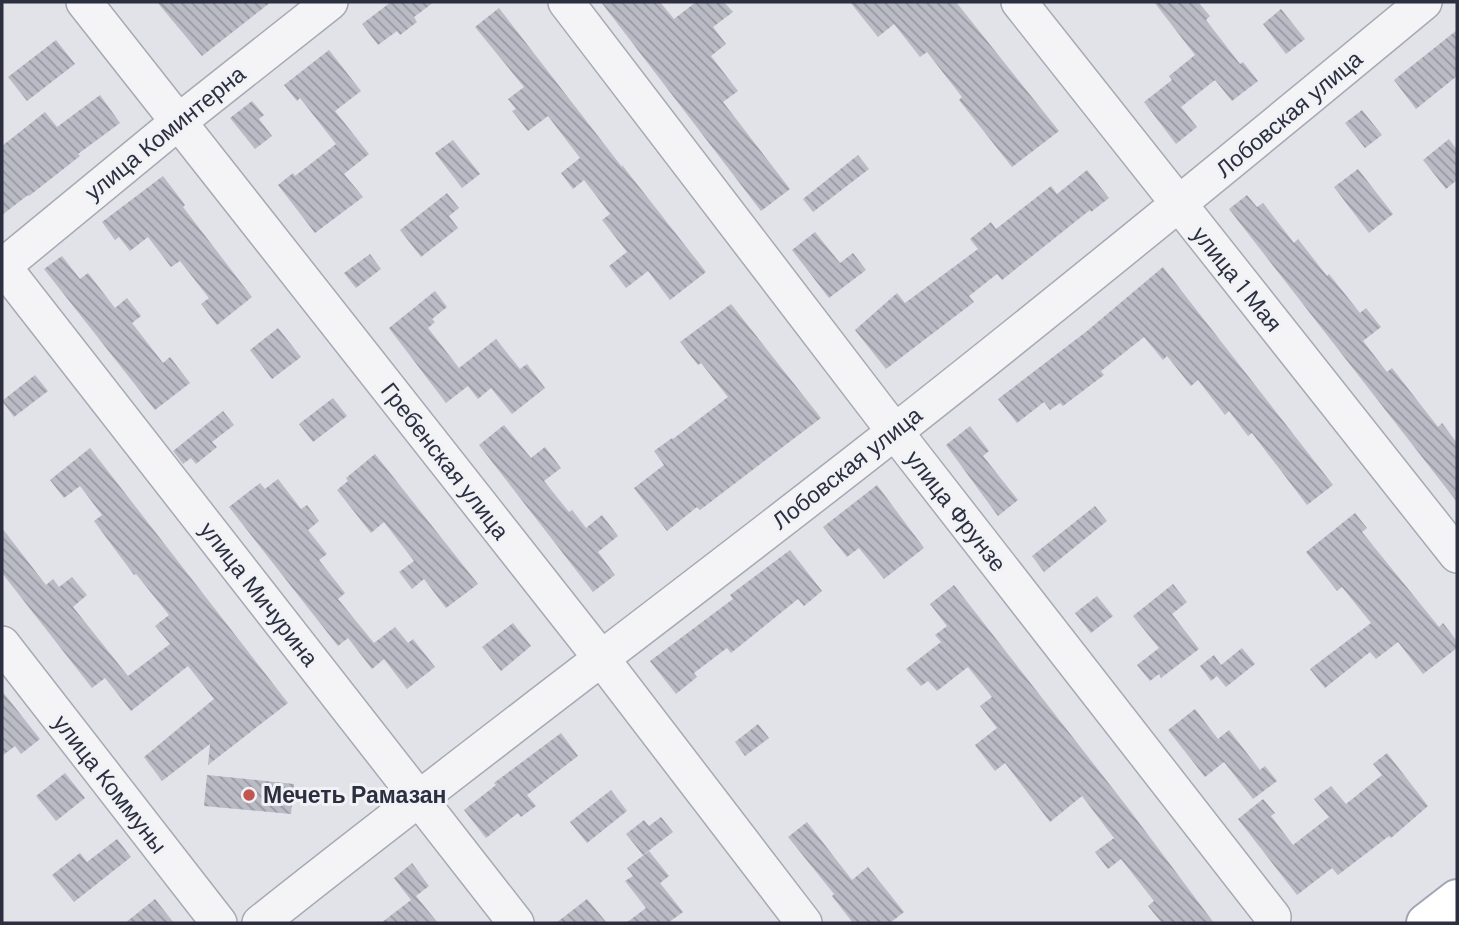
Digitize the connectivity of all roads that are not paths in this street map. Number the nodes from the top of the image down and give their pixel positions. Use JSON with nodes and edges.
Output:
{"nodes":[{"id":1,"x":84,"y":2,"type":"edge"},
{"id":2,"x":330,"y":2,"type":"edge"},
{"id":3,"x":566,"y":2,"type":"edge"},
{"id":4,"x":1019,"y":2,"type":"edge"},
{"id":5,"x":1424,"y":2,"type":"edge"},
{"id":6,"x":177,"y":123,"type":"junction"},
{"id":7,"x":1178,"y":205,"type":"junction"},
{"id":8,"x":2,"y":266,"type":"edge"},
{"id":9,"x":895,"y":432,"type":"junction"},
{"id":10,"x":1457,"y":555,"type":"edge"},
{"id":11,"x":2,"y":644,"type":"edge"},
{"id":12,"x":601,"y":658,"type":"junction"},
{"id":13,"x":417,"y":798,"type":"junction"},
{"id":14,"x":1457,"y":899,"type":"edge"},
{"id":15,"x":1273,"y":917,"type":"dead end"},
{"id":16,"x":219,"y":923,"type":"edge"},
{"id":17,"x":260,"y":923,"type":"edge"},
{"id":18,"x":516,"y":923,"type":"edge"},
{"id":19,"x":804,"y":923,"type":"edge"},
{"id":20,"x":1426,"y":923,"type":"edge"}],
"edges":[{"from":1,"to":6,"type":"street","name":"Гребенская улица"},
{"from":2,"to":6,"type":"street","name":"улица Коминтерна"},
{"from":3,"to":9,"type":"street","name":"улица Фрунзе"},
{"from":4,"to":7,"type":"street","name":"улица 1 Мая"},
{"from":5,"to":7,"type":"street","name":"Лобовская улица"},
{"from":6,"to":8,"type":"street","name":"улица Коминтерна"},
{"from":6,"to":12,"type":"street","name":"Гребенская улица"},
{"from":7,"to":9,"type":"street","name":"Лобовская улица"},
{"from":7,"to":10,"type":"street","name":"улица 1 Мая"},
{"from":8,"to":13,"type":"street","name":"улица Мичурина"},
{"from":9,"to":12,"type":"street","name":"Лобовская улица"},
{"from":9,"to":15,"type":"street","name":"улица Фрунзе"},
{"from":11,"to":16,"type":"street","name":"улица Коммуны"},
{"from":12,"to":13,"type":"street","name":"Лобовская улица"},
{"from":12,"to":19,"type":"street","name":"Гребенская улица"},
{"from":13,"to":17,"type":"street","name":"Лобовская улица"},
{"from":13,"to":18,"type":"street","name":"улица Мичурина"},
{"from":14,"to":20,"type":"main road"}]}
